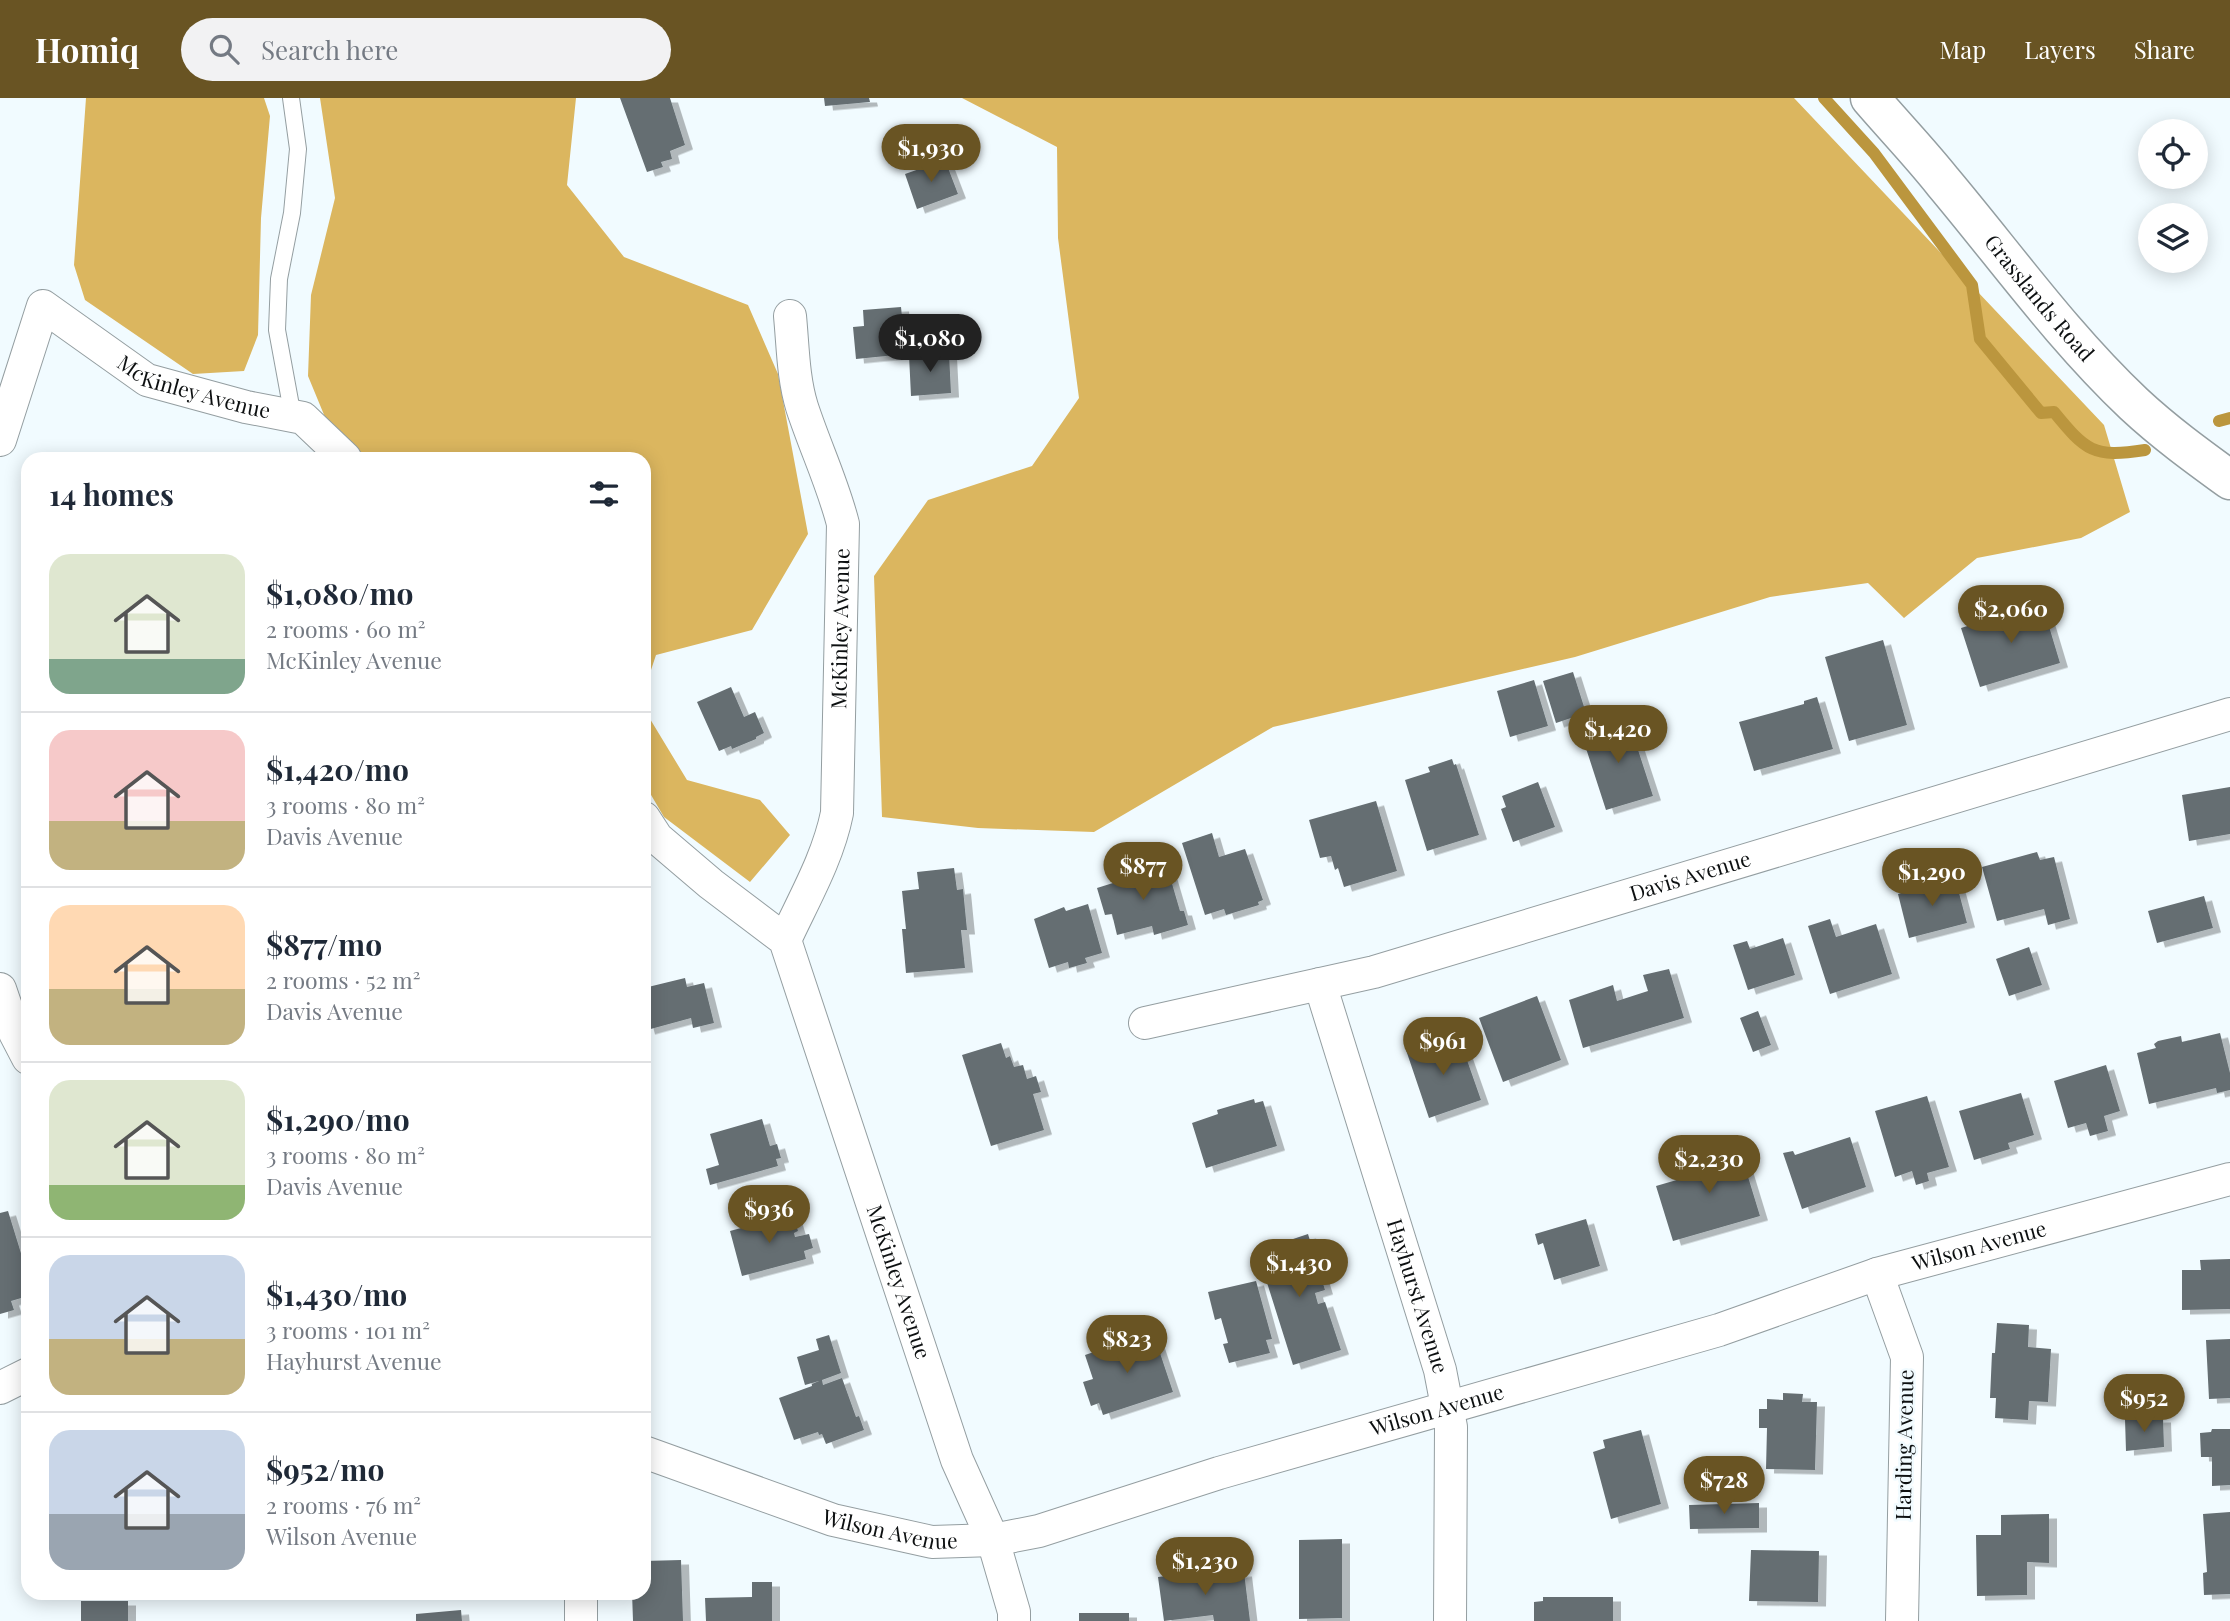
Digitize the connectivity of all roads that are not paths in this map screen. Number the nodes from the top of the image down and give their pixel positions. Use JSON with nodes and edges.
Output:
{"nodes":[{"id":1,"x":291,"y":98,"type":"edge"},
{"id":2,"x":1870,"y":98,"type":"edge"},
{"id":3,"x":790,"y":316,"type":"dead end"},
{"id":4,"x":293,"y":416,"type":"junction"},
{"id":5,"x":0,"y":440,"type":"edge"},
{"id":6,"x":339,"y":452,"type":"edge"},
{"id":7,"x":2230,"y":480,"type":"edge"},
{"id":8,"x":2230,"y":714,"type":"edge"},
{"id":9,"x":651,"y":829,"type":"edge"},
{"id":10,"x":785,"y":940,"type":"junction"},
{"id":11,"x":1320,"y":984,"type":"junction"},
{"id":12,"x":0,"y":989,"type":"edge"},
{"id":13,"x":1145,"y":1023,"type":"dead end"},
{"id":14,"x":21,"y":1045,"type":"edge"},
{"id":15,"x":2230,"y":1179,"type":"edge"},
{"id":16,"x":1877,"y":1274,"type":"junction"},
{"id":17,"x":21,"y":1378,"type":"edge"},
{"id":18,"x":0,"y":1388,"type":"edge"},
{"id":19,"x":1446,"y":1407,"type":"junction"},
{"id":20,"x":651,"y":1455,"type":"edge"},
{"id":21,"x":992,"y":1540,"type":"junction"},
{"id":22,"x":581,"y":1600,"type":"edge"},
{"id":23,"x":581,"y":1621,"type":"edge"},
{"id":24,"x":1014,"y":1621,"type":"edge"},
{"id":25,"x":1450,"y":1621,"type":"edge"},
{"id":26,"x":1902,"y":1621,"type":"edge"}],
"edges":[{"from":1,"to":4,"type":"lane"},
{"from":2,"to":7,"type":"main road","name":"Grasslands Road"},
{"from":3,"to":10,"type":"street","name":"McKinley Avenue"},
{"from":4,"to":5,"type":"street","name":"McKinley Avenue"},
{"from":4,"to":6,"type":"street","name":"McKinley Avenue"},
{"from":8,"to":11,"type":"street","name":"Davis Avenue"},
{"from":9,"to":10,"type":"street"},
{"from":10,"to":21,"type":"street","name":"McKinley Avenue"},
{"from":11,"to":13,"type":"street","name":"Davis Avenue"},
{"from":11,"to":19,"type":"street","name":"Hayhurst Avenue"},
{"from":12,"to":14,"type":"street"},
{"from":15,"to":16,"type":"street","name":"Wilson Avenue"},
{"from":16,"to":19,"type":"street","name":"Wilson Avenue"},
{"from":16,"to":26,"type":"street","name":"Harding Avenue"},
{"from":17,"to":18,"type":"street"},
{"from":19,"to":21,"type":"street","name":"Wilson Avenue"},
{"from":19,"to":25,"type":"street","name":"Hayhurst Avenue"},
{"from":20,"to":21,"type":"street","name":"Wilson Avenue"},
{"from":21,"to":24,"type":"street","name":"McKinley Avenue"},
{"from":22,"to":23,"type":"street"}]}
